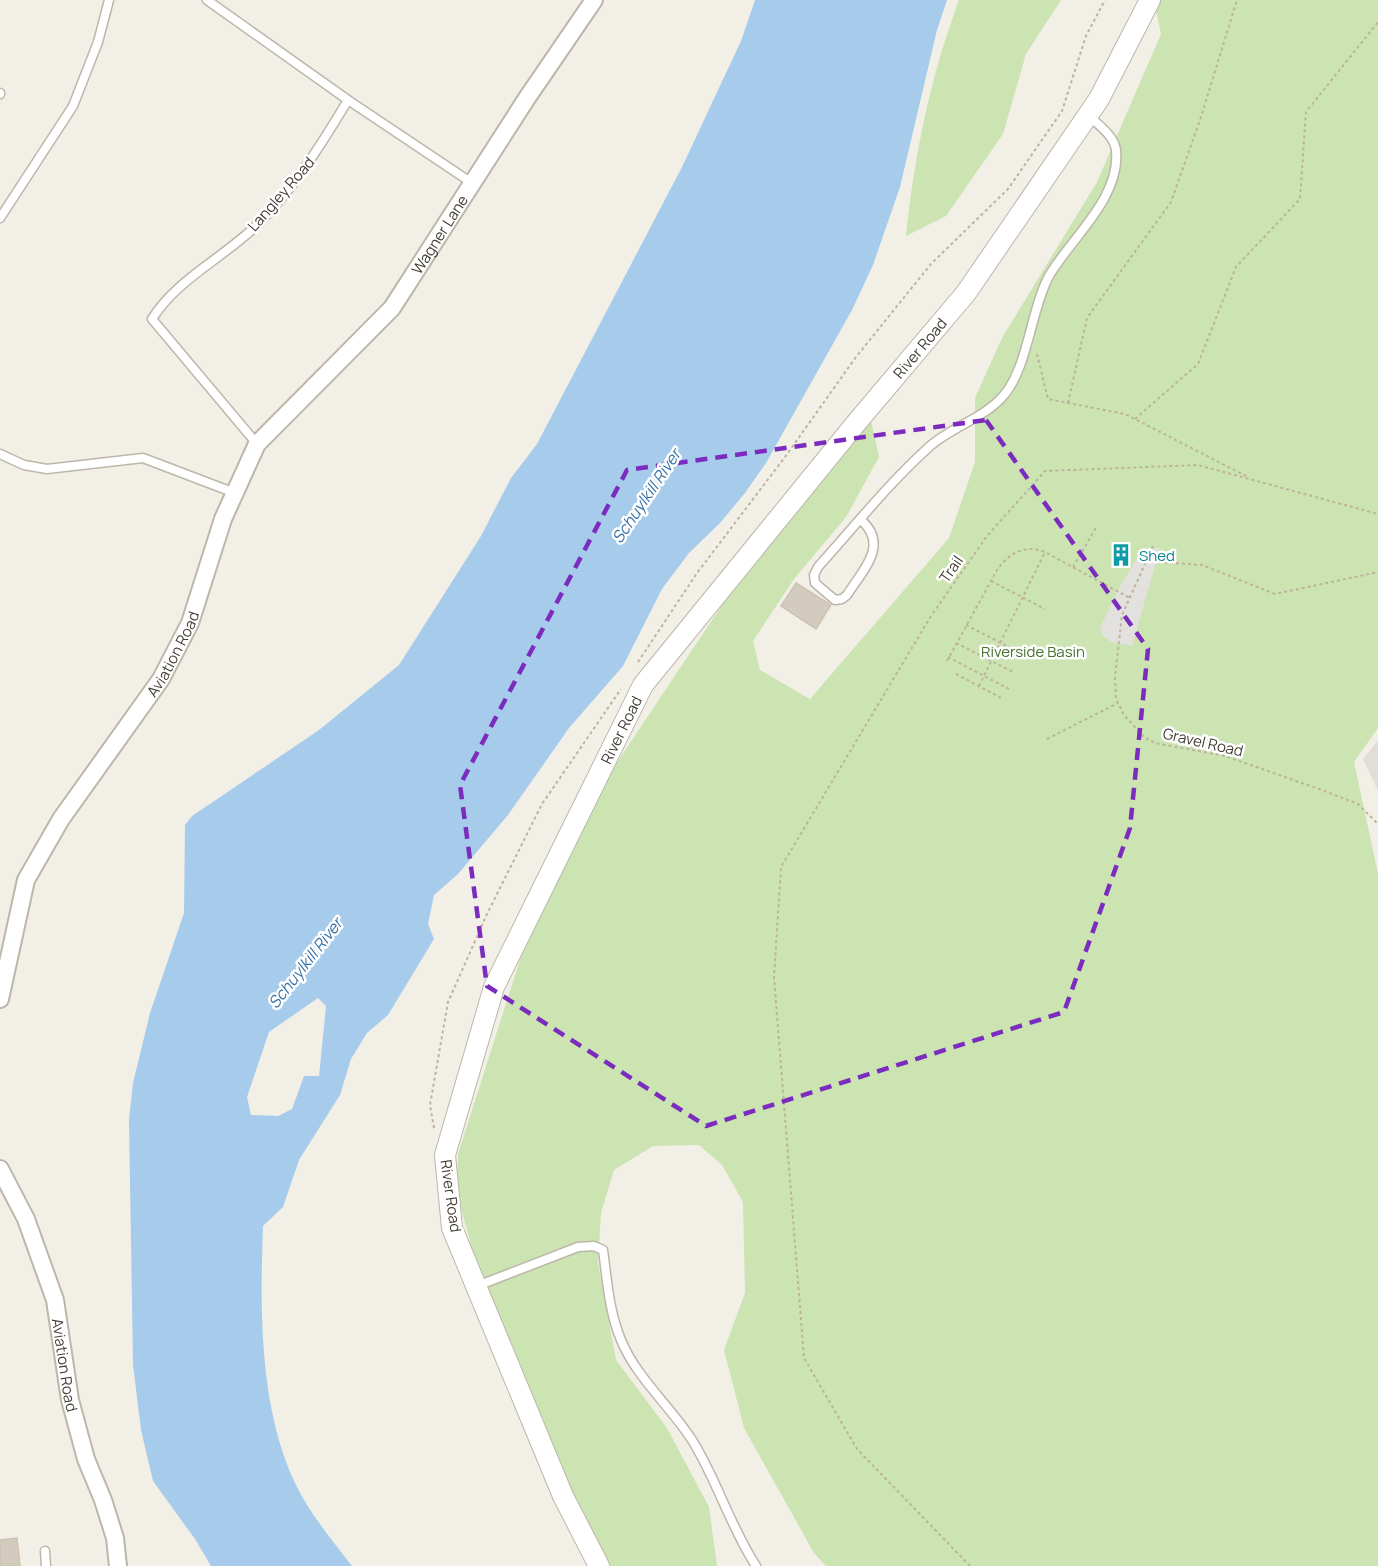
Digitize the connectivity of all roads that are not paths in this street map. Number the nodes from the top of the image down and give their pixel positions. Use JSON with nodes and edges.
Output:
{"nodes":[{"id":1,"x":109,"y":0,"type":"edge"},
{"id":2,"x":206,"y":0,"type":"edge"},
{"id":3,"x":594,"y":0,"type":"edge"},
{"id":4,"x":1150,"y":0,"type":"edge"},
{"id":5,"x":348,"y":100,"type":"junction"},
{"id":6,"x":1088,"y":115,"type":"junction"},
{"id":7,"x":472,"y":183,"type":"junction"},
{"id":8,"x":0,"y":218,"type":"edge"},
{"id":9,"x":257,"y":444,"type":"junction"},
{"id":10,"x":0,"y":454,"type":"edge"},
{"id":11,"x":235,"y":493,"type":"junction"},
{"id":12,"x":861,"y":520,"type":"junction"},
{"id":13,"x":0,"y":999,"type":"edge"},
{"id":14,"x":0,"y":1169,"type":"edge"},
{"id":15,"x":476,"y":1286,"type":"junction"},
{"id":16,"x":45,"y":1551,"type":"dead end"},
{"id":17,"x":46,"y":1566,"type":"edge"},
{"id":18,"x":118,"y":1566,"type":"edge"},
{"id":19,"x":599,"y":1566,"type":"edge"},
{"id":20,"x":756,"y":1566,"type":"edge"}],
"edges":[{"from":1,"to":8,"type":"lane"},
{"from":2,"to":5,"type":"lane"},
{"from":3,"to":7,"type":"street","name":"Wagner Lane"},
{"from":4,"to":6,"type":"street","name":"River Road"},
{"from":5,"to":7,"type":"lane"},
{"from":5,"to":9,"type":"lane","name":"Langley Road"},
{"from":6,"to":12,"type":"lane"},
{"from":6,"to":15,"type":"street","name":"River Road"},
{"from":7,"to":9,"type":"street","name":"Wagner Lane"},
{"from":9,"to":11,"type":"street","name":"Aviation Road"},
{"from":10,"to":11,"type":"lane"},
{"from":11,"to":13,"type":"street","name":"Aviation Road"},
{"from":12,"to":12,"type":"lane"},
{"from":14,"to":18,"type":"street","name":"Aviation Road"},
{"from":15,"to":19,"type":"street","name":"River Road"},
{"from":15,"to":20,"type":"lane"},
{"from":16,"to":17,"type":"lane"}]}
